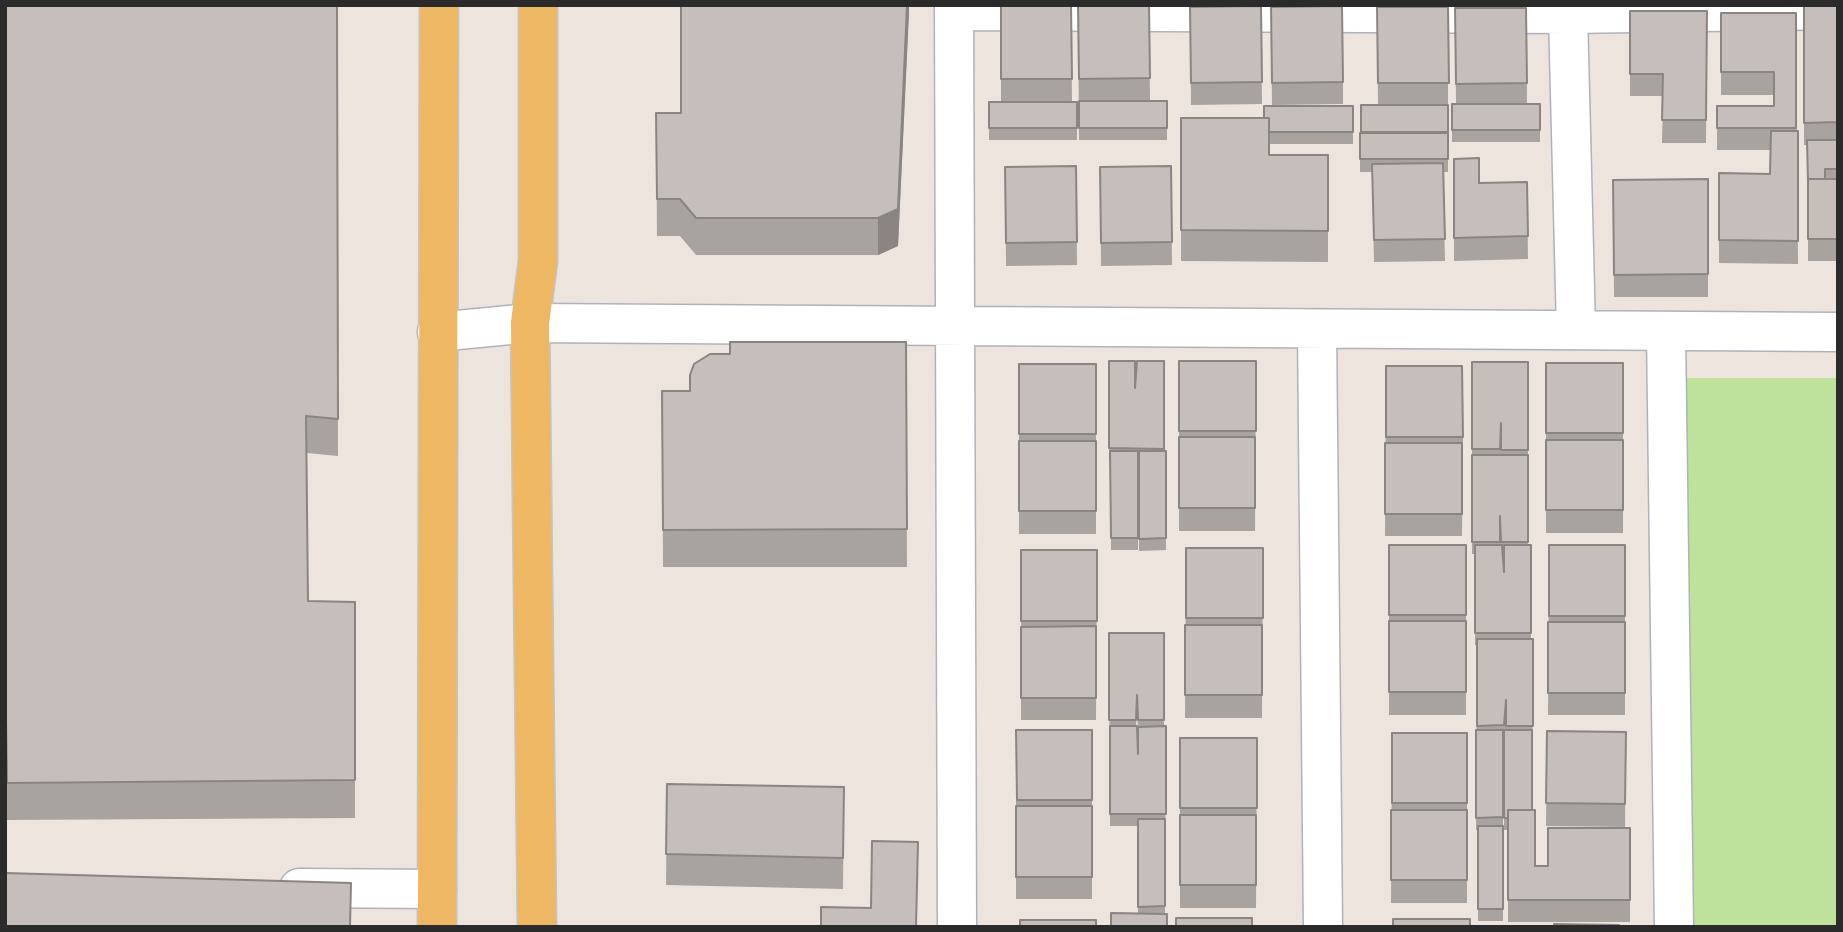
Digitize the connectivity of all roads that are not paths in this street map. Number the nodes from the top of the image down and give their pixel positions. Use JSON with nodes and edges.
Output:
{"nodes":[{"id":1,"x":439,"y":5,"type":"edge"},
{"id":2,"x":538,"y":5,"type":"edge"},
{"id":3,"x":954,"y":8,"type":"edge"},
{"id":4,"x":1770,"y":8,"type":"edge"},
{"id":5,"x":1838,"y":10,"type":"edge"},
{"id":6,"x":1568,"y":15,"type":"junction"},
{"id":7,"x":530,"y":323,"type":"junction"},
{"id":8,"x":954,"y":326,"type":"junction"},
{"id":9,"x":1317,"y":328,"type":"junction"},
{"id":10,"x":1576,"y":330,"type":"junction"},
{"id":11,"x":1666,"y":331,"type":"junction"},
{"id":12,"x":437,"y":332,"type":"junction"},
{"id":13,"x":1838,"y":332,"type":"edge"},
{"id":14,"x":270,"y":888,"type":"edge"},
{"id":15,"x":437,"y":889,"type":"junction"},
{"id":16,"x":437,"y":927,"type":"edge"},
{"id":17,"x":537,"y":927,"type":"edge"},
{"id":18,"x":957,"y":927,"type":"edge"},
{"id":19,"x":1323,"y":927,"type":"edge"},
{"id":20,"x":1674,"y":927,"type":"edge"}],
"edges":[{"from":1,"to":12,"type":"main road"},
{"from":2,"to":7,"type":"main road"},
{"from":3,"to":6,"type":"street"},
{"from":3,"to":8,"type":"street"},
{"from":4,"to":5,"type":"street"},
{"from":4,"to":6,"type":"street"},
{"from":6,"to":10,"type":"street"},
{"from":7,"to":8,"type":"street"},
{"from":7,"to":12,"type":"street"},
{"from":7,"to":17,"type":"main road"},
{"from":8,"to":9,"type":"street"},
{"from":8,"to":18,"type":"street"},
{"from":9,"to":10,"type":"street"},
{"from":9,"to":19,"type":"street"},
{"from":10,"to":11,"type":"street"},
{"from":11,"to":13,"type":"street"},
{"from":11,"to":20,"type":"street"},
{"from":12,"to":15,"type":"main road"},
{"from":14,"to":15,"type":"street"},
{"from":15,"to":16,"type":"main road"}]}
